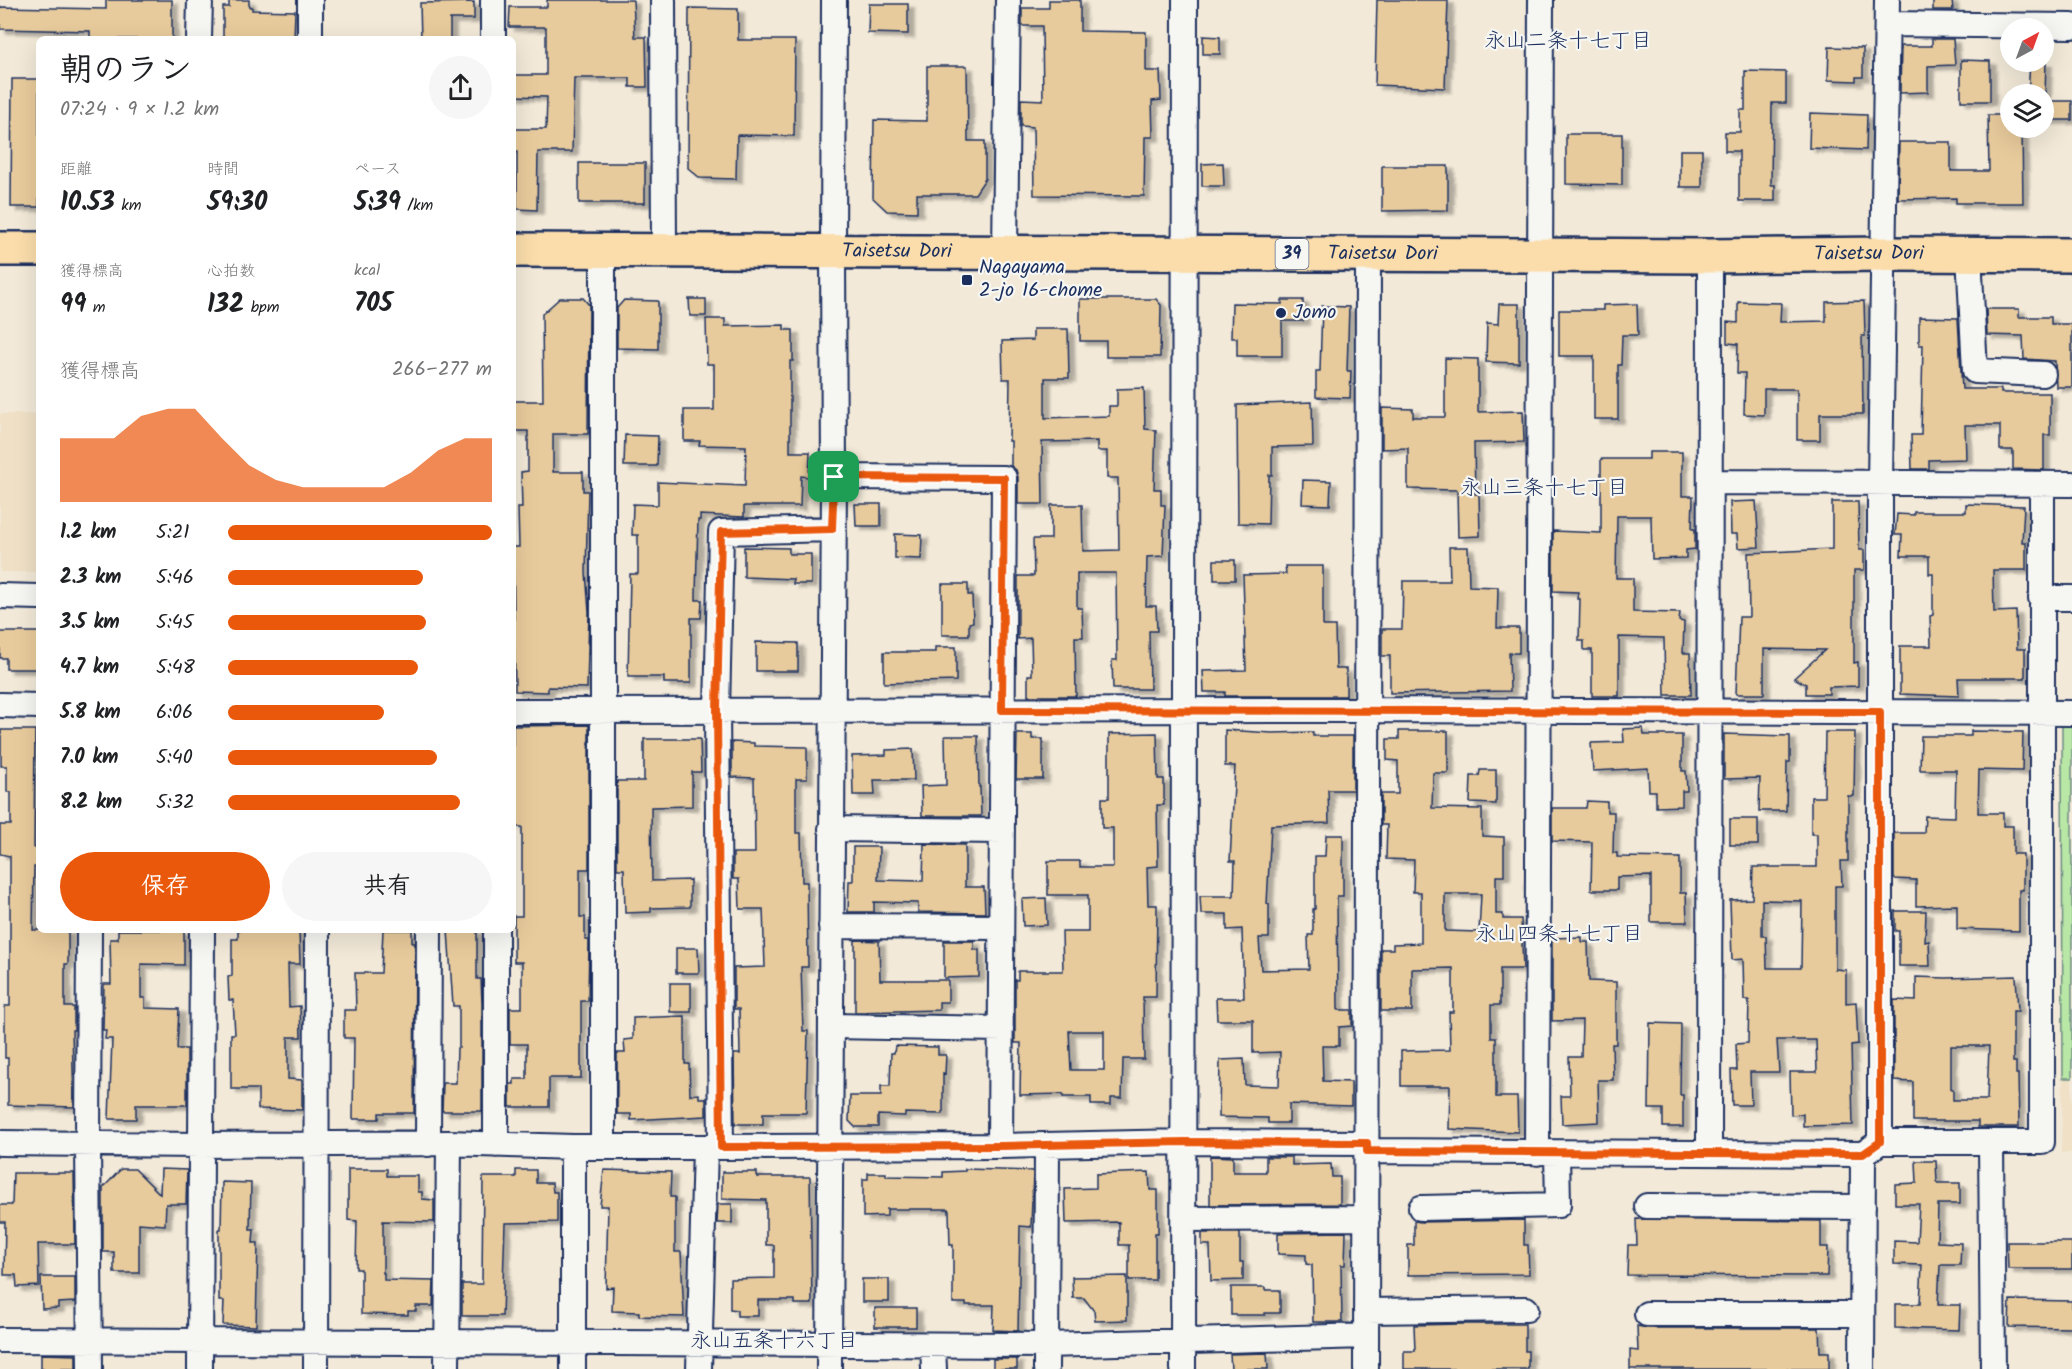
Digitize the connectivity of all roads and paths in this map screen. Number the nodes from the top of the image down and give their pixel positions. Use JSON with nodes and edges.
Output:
{"nodes":[{"id":1,"x":200,"y":0,"type":"edge"},
{"id":2,"x":310,"y":0,"type":"edge"},
{"id":3,"x":493,"y":0,"type":"edge"},
{"id":4,"x":663,"y":0,"type":"edge"},
{"id":5,"x":834,"y":0,"type":"edge"},
{"id":6,"x":1008,"y":0,"type":"edge"},
{"id":7,"x":1185,"y":0,"type":"edge"},
{"id":8,"x":1541,"y":0,"type":"edge"},
{"id":9,"x":1887,"y":12,"type":"edge"},
{"id":10,"x":2072,"y":26,"type":"edge"},
{"id":11,"x":199,"y":36,"type":"edge"},
{"id":12,"x":310,"y":36,"type":"edge"},
{"id":13,"x":493,"y":36,"type":"edge"},
{"id":14,"x":0,"y":249,"type":"edge"},
{"id":15,"x":36,"y":249,"type":"edge"},
{"id":16,"x":516,"y":250,"type":"edge"},
{"id":17,"x":603,"y":250,"type":"junction"},
{"id":18,"x":664,"y":252,"type":"junction"},
{"id":19,"x":833,"y":252,"type":"junction"},
{"id":20,"x":1005,"y":252,"type":"junction"},
{"id":21,"x":1185,"y":253,"type":"junction"},
{"id":22,"x":1368,"y":254,"type":"junction"},
{"id":23,"x":1540,"y":254,"type":"junction"},
{"id":24,"x":1885,"y":254,"type":"junction"},
{"id":25,"x":1969,"y":254,"type":"junction"},
{"id":26,"x":2072,"y":255,"type":"edge"},
{"id":27,"x":1710,"y":256,"type":"junction"},
{"id":28,"x":2043,"y":374,"type":"dead end"},
{"id":29,"x":834,"y":477,"type":"junction"},
{"id":30,"x":1710,"y":482,"type":"junction"},
{"id":31,"x":1880,"y":484,"type":"junction"},
{"id":32,"x":2042,"y":484,"type":"junction"},
{"id":33,"x":2072,"y":484,"type":"edge"},
{"id":34,"x":832,"y":529,"type":"junction"},
{"id":35,"x":0,"y":596,"type":"edge"},
{"id":36,"x":36,"y":597,"type":"edge"},
{"id":37,"x":2041,"y":598,"type":"junction"},
{"id":38,"x":2072,"y":598,"type":"edge"},
{"id":39,"x":0,"y":705,"type":"edge"},
{"id":40,"x":36,"y":706,"type":"edge"},
{"id":41,"x":603,"y":709,"type":"junction"},
{"id":42,"x":717,"y":710,"type":"junction"},
{"id":43,"x":1002,"y":710,"type":"junction"},
{"id":44,"x":1367,"y":710,"type":"junction"},
{"id":45,"x":516,"y":711,"type":"edge"},
{"id":46,"x":832,"y":711,"type":"junction"},
{"id":47,"x":1184,"y":711,"type":"junction"},
{"id":48,"x":1538,"y":711,"type":"junction"},
{"id":49,"x":1710,"y":712,"type":"junction"},
{"id":50,"x":1880,"y":712,"type":"junction"},
{"id":51,"x":2040,"y":712,"type":"junction"},
{"id":52,"x":2072,"y":713,"type":"edge"},
{"id":53,"x":831,"y":829,"type":"junction"},
{"id":54,"x":1002,"y":831,"type":"junction"},
{"id":55,"x":831,"y":926,"type":"junction"},
{"id":56,"x":1001,"y":927,"type":"junction"},
{"id":57,"x":89,"y":933,"type":"edge"},
{"id":58,"x":202,"y":933,"type":"edge"},
{"id":59,"x":317,"y":933,"type":"edge"},
{"id":60,"x":429,"y":933,"type":"edge"},
{"id":61,"x":496,"y":933,"type":"edge"},
{"id":62,"x":831,"y":1026,"type":"junction"},
{"id":63,"x":1001,"y":1029,"type":"junction"},
{"id":64,"x":1184,"y":1142,"type":"junction"},
{"id":65,"x":1991,"y":1142,"type":"junction"},
{"id":66,"x":0,"y":1143,"type":"edge"},
{"id":67,"x":317,"y":1143,"type":"junction"},
{"id":68,"x":438,"y":1143,"type":"junction"},
{"id":69,"x":88,"y":1144,"type":"junction"},
{"id":70,"x":201,"y":1144,"type":"junction"},
{"id":71,"x":496,"y":1145,"type":"junction"},
{"id":72,"x":603,"y":1146,"type":"junction"},
{"id":73,"x":831,"y":1146,"type":"junction"},
{"id":74,"x":1000,"y":1146,"type":"junction"},
{"id":75,"x":1047,"y":1146,"type":"junction"},
{"id":76,"x":573,"y":1147,"type":"junction"},
{"id":77,"x":713,"y":1147,"type":"junction"},
{"id":78,"x":1367,"y":1147,"type":"junction"},
{"id":79,"x":1872,"y":1148,"type":"junction"},
{"id":80,"x":1709,"y":1152,"type":"junction"},
{"id":81,"x":1547,"y":1153,"type":"junction"},
{"id":82,"x":1647,"y":1206,"type":"dead end"},
{"id":83,"x":1863,"y":1207,"type":"junction"},
{"id":84,"x":1421,"y":1208,"type":"dead end"},
{"id":85,"x":1367,"y":1218,"type":"junction"},
{"id":86,"x":1184,"y":1219,"type":"junction"},
{"id":87,"x":1526,"y":1309,"type":"dead end"},
{"id":88,"x":1366,"y":1311,"type":"junction"},
{"id":89,"x":1647,"y":1314,"type":"dead end"},
{"id":90,"x":1862,"y":1314,"type":"junction"},
{"id":91,"x":1366,"y":1336,"type":"junction"},
{"id":92,"x":90,"y":1339,"type":"junction"},
{"id":93,"x":0,"y":1340,"type":"edge"},
{"id":94,"x":200,"y":1341,"type":"junction"},
{"id":95,"x":699,"y":1342,"type":"junction"},
{"id":96,"x":1184,"y":1342,"type":"junction"},
{"id":97,"x":316,"y":1343,"type":"junction"},
{"id":98,"x":447,"y":1343,"type":"junction"},
{"id":99,"x":573,"y":1344,"type":"junction"},
{"id":100,"x":829,"y":1357,"type":"edge"},
{"id":101,"x":934,"y":1357,"type":"edge"},
{"id":102,"x":1046,"y":1357,"type":"edge"},
{"id":103,"x":90,"y":1369,"type":"edge"},
{"id":104,"x":200,"y":1369,"type":"edge"},
{"id":105,"x":316,"y":1369,"type":"edge"},
{"id":106,"x":447,"y":1369,"type":"edge"},
{"id":107,"x":573,"y":1369,"type":"edge"},
{"id":108,"x":699,"y":1369,"type":"edge"},
{"id":109,"x":1183,"y":1369,"type":"edge"},
{"id":110,"x":1366,"y":1369,"type":"edge"},
{"id":111,"x":1862,"y":1369,"type":"edge"},
{"id":112,"x":1993,"y":1369,"type":"edge"}],
"edges":[{"from":1,"to":11,"type":"street"},
{"from":2,"to":12,"type":"street"},
{"from":3,"to":13,"type":"street"},
{"from":4,"to":18,"type":"street"},
{"from":5,"to":19,"type":"street"},
{"from":6,"to":20,"type":"street"},
{"from":7,"to":21,"type":"street"},
{"from":8,"to":23,"type":"street"},
{"from":9,"to":10,"type":"street"},
{"from":9,"to":24,"type":"street"},
{"from":14,"to":15,"type":"highway"},
{"from":16,"to":17,"type":"highway","name":"Taisetsu Dori","number":"39"},
{"from":17,"to":18,"type":"highway","name":"Taisetsu Dori","number":"39"},
{"from":17,"to":41,"type":"street"},
{"from":18,"to":19,"type":"highway","name":"Taisetsu Dori","number":"39"},
{"from":19,"to":20,"type":"highway","name":"Taisetsu Dori","number":"39"},
{"from":19,"to":29,"type":"street"},
{"from":20,"to":21,"type":"highway","name":"Taisetsu Dori","number":"39"},
{"from":21,"to":22,"type":"highway","name":"Taisetsu Dori","number":"39"},
{"from":21,"to":47,"type":"street"},
{"from":22,"to":23,"type":"highway","name":"Taisetsu Dori","number":"39"},
{"from":22,"to":44,"type":"street"},
{"from":23,"to":27,"type":"highway","name":"Taisetsu Dori","number":"39"},
{"from":23,"to":48,"type":"street"},
{"from":24,"to":25,"type":"highway","name":"Taisetsu Dori","number":"39"},
{"from":24,"to":27,"type":"highway","name":"Taisetsu Dori","number":"39"},
{"from":24,"to":31,"type":"street"},
{"from":25,"to":26,"type":"highway","name":"Taisetsu Dori","number":"39"},
{"from":25,"to":28,"type":"street"},
{"from":27,"to":30,"type":"street"},
{"from":29,"to":34,"type":"street"},
{"from":29,"to":43,"type":"street"},
{"from":30,"to":31,"type":"street"},
{"from":30,"to":49,"type":"street"},
{"from":31,"to":32,"type":"street"},
{"from":31,"to":50,"type":"street"},
{"from":32,"to":33,"type":"street"},
{"from":32,"to":37,"type":"street"},
{"from":34,"to":42,"type":"street"},
{"from":34,"to":46,"type":"street"},
{"from":35,"to":36,"type":"street"},
{"from":37,"to":38,"type":"street"},
{"from":37,"to":51,"type":"street"},
{"from":39,"to":40,"type":"street"},
{"from":41,"to":42,"type":"street"},
{"from":41,"to":45,"type":"street"},
{"from":41,"to":72,"type":"street"},
{"from":42,"to":46,"type":"street"},
{"from":42,"to":77,"type":"street"},
{"from":43,"to":46,"type":"street"},
{"from":43,"to":47,"type":"street"},
{"from":43,"to":54,"type":"street"},
{"from":44,"to":47,"type":"street"},
{"from":44,"to":48,"type":"street"},
{"from":44,"to":78,"type":"street"},
{"from":46,"to":53,"type":"street"},
{"from":47,"to":64,"type":"street"},
{"from":48,"to":49,"type":"street"},
{"from":48,"to":81,"type":"street"},
{"from":49,"to":50,"type":"street"},
{"from":49,"to":80,"type":"street"},
{"from":50,"to":51,"type":"street"},
{"from":50,"to":79,"type":"street"},
{"from":51,"to":52,"type":"street"},
{"from":51,"to":65,"type":"street"},
{"from":53,"to":54,"type":"street"},
{"from":53,"to":55,"type":"street"},
{"from":54,"to":56,"type":"street"},
{"from":55,"to":56,"type":"street"},
{"from":55,"to":62,"type":"street"},
{"from":56,"to":63,"type":"street"},
{"from":57,"to":69,"type":"street"},
{"from":58,"to":70,"type":"street"},
{"from":59,"to":67,"type":"street"},
{"from":60,"to":68,"type":"street"},
{"from":61,"to":71,"type":"street"},
{"from":62,"to":63,"type":"street"},
{"from":62,"to":73,"type":"street"},
{"from":63,"to":74,"type":"street"},
{"from":64,"to":75,"type":"street"},
{"from":64,"to":78,"type":"street"},
{"from":64,"to":86,"type":"street"},
{"from":65,"to":79,"type":"street"},
{"from":65,"to":112,"type":"street"},
{"from":66,"to":69,"type":"street"},
{"from":67,"to":68,"type":"street"},
{"from":67,"to":70,"type":"street"},
{"from":67,"to":97,"type":"street"},
{"from":68,"to":71,"type":"street"},
{"from":68,"to":98,"type":"street"},
{"from":69,"to":70,"type":"street"},
{"from":69,"to":92,"type":"street"},
{"from":70,"to":94,"type":"street"},
{"from":71,"to":76,"type":"street"},
{"from":72,"to":76,"type":"street"},
{"from":72,"to":77,"type":"street"},
{"from":73,"to":74,"type":"street"},
{"from":73,"to":77,"type":"street"},
{"from":73,"to":100,"type":"street"},
{"from":74,"to":75,"type":"street"},
{"from":75,"to":102,"type":"street"},
{"from":76,"to":99,"type":"street"},
{"from":77,"to":95,"type":"street"},
{"from":78,"to":81,"type":"street"},
{"from":78,"to":85,"type":"street"},
{"from":79,"to":80,"type":"street"},
{"from":79,"to":83,"type":"street"},
{"from":80,"to":81,"type":"street"},
{"from":81,"to":84,"type":"street"},
{"from":82,"to":83,"type":"street"},
{"from":83,"to":90,"type":"street"},
{"from":85,"to":86,"type":"street"},
{"from":85,"to":88,"type":"street"},
{"from":86,"to":96,"type":"street"},
{"from":87,"to":88,"type":"street"},
{"from":88,"to":91,"type":"street"},
{"from":89,"to":90,"type":"street"},
{"from":90,"to":111,"type":"street"},
{"from":91,"to":96,"type":"street"},
{"from":91,"to":110,"type":"street"},
{"from":92,"to":93,"type":"street"},
{"from":92,"to":94,"type":"street"},
{"from":92,"to":103,"type":"street"},
{"from":94,"to":97,"type":"street"},
{"from":94,"to":104,"type":"street"},
{"from":95,"to":99,"type":"street"},
{"from":95,"to":100,"type":"street"},
{"from":95,"to":108,"type":"street"},
{"from":96,"to":102,"type":"street"},
{"from":96,"to":109,"type":"street"},
{"from":97,"to":98,"type":"street"},
{"from":97,"to":105,"type":"street"},
{"from":98,"to":99,"type":"street"},
{"from":98,"to":106,"type":"street"},
{"from":99,"to":107,"type":"street"},
{"from":100,"to":101,"type":"street"},
{"from":101,"to":102,"type":"street"}]}
